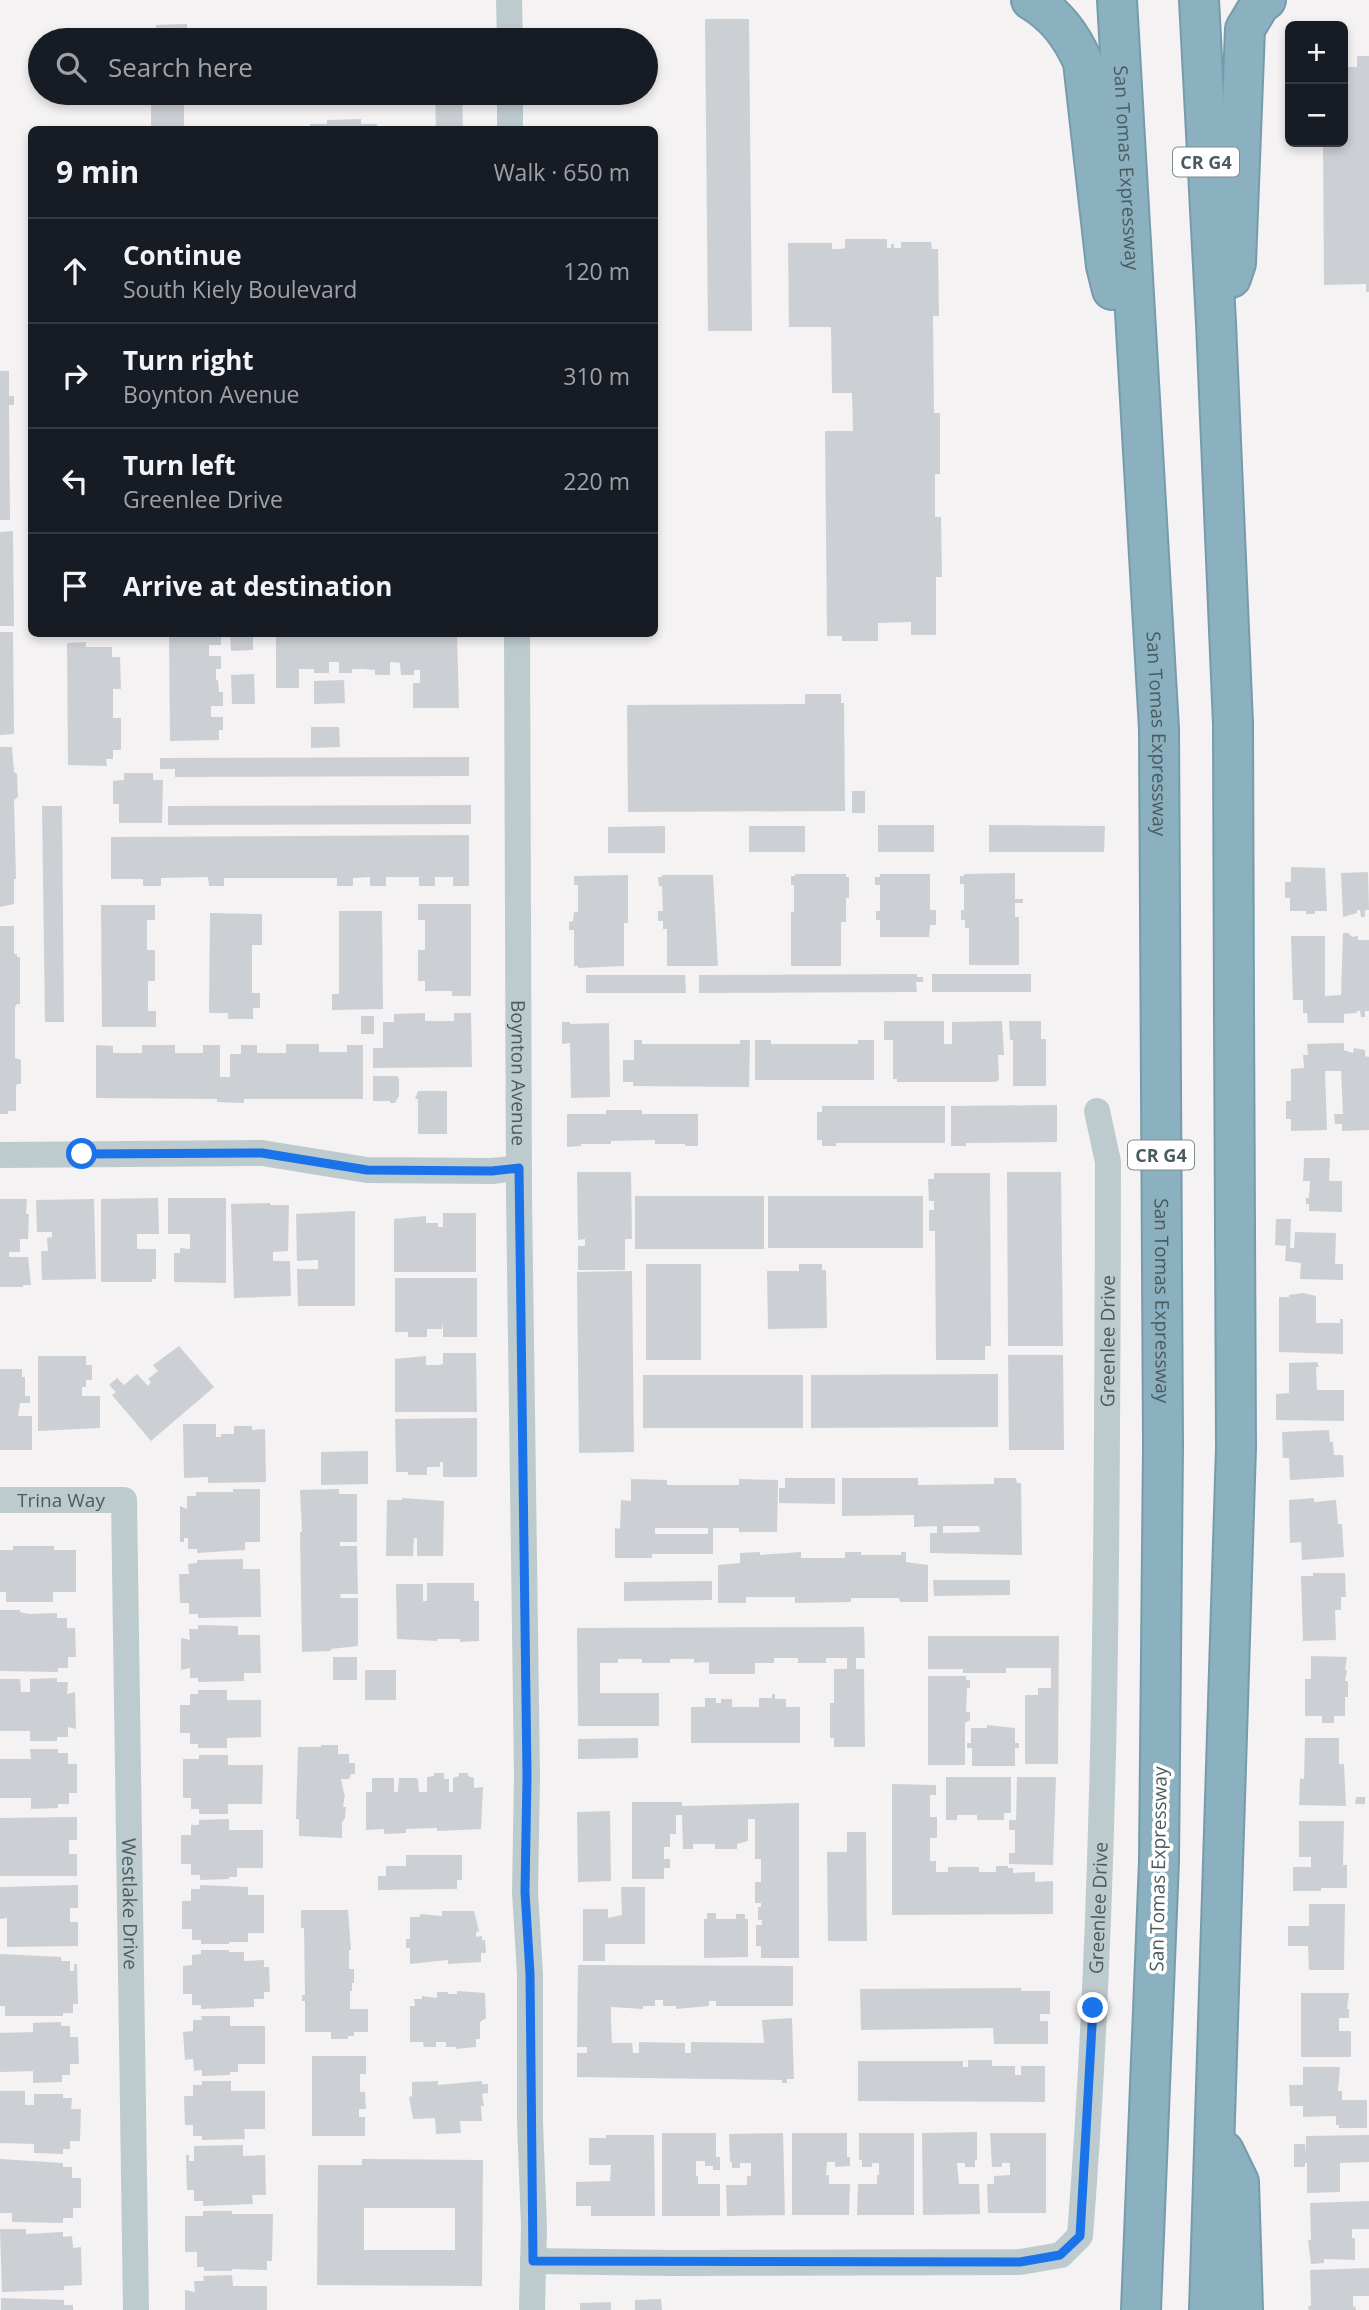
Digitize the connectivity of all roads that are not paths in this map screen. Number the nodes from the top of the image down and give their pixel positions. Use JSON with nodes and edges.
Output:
{"nodes":[{"id":1,"x":509,"y":0,"type":"edge"},
{"id":2,"x":1031,"y":0,"type":"edge"},
{"id":3,"x":1117,"y":0,"type":"edge"},
{"id":4,"x":1199,"y":0,"type":"edge"},
{"id":5,"x":1266,"y":0,"type":"edge"},
{"id":6,"x":510,"y":28,"type":"edge"},
{"id":7,"x":510,"y":105,"type":"edge"},
{"id":8,"x":510,"y":126,"type":"edge"},
{"id":9,"x":1216,"y":323,"type":"junction"},
{"id":10,"x":1138,"y":377,"type":"junction"},
{"id":11,"x":517,"y":637,"type":"edge"},
{"id":12,"x":1097,"y":1111,"type":"dead end"},
{"id":13,"x":0,"y":1154,"type":"edge"},
{"id":14,"x":519,"y":1168,"type":"junction"},
{"id":15,"x":0,"y":1500,"type":"edge"},
{"id":16,"x":124,"y":1500,"type":"joint"},
{"id":17,"x":1215,"y":2133,"type":"junction"},
{"id":18,"x":533,"y":2261,"type":"junction"},
{"id":19,"x":136,"y":2310,"type":"edge"},
{"id":20,"x":532,"y":2310,"type":"edge"},
{"id":21,"x":1141,"y":2310,"type":"edge"},
{"id":22,"x":1209,"y":2310,"type":"edge"},
{"id":23,"x":1243,"y":2310,"type":"edge"}],
"edges":[{"from":1,"to":6,"type":"street"},
{"from":2,"to":10,"type":"highway"},
{"from":3,"to":10,"type":"highway","name":"San Tomas Expressway","number":"CR G4"},
{"from":4,"to":9,"type":"highway","number":"CR G4"},
{"from":5,"to":9,"type":"highway"},
{"from":7,"to":8,"type":"street"},
{"from":9,"to":17,"type":"highway","number":"CR G4"},
{"from":10,"to":21,"type":"highway","name":"San Tomas Expressway","number":"CR G4"},
{"from":11,"to":14,"type":"street","name":"Boynton Avenue"},
{"from":12,"to":18,"type":"street","name":"Greenlee Drive"},
{"from":13,"to":14,"type":"street"},
{"from":14,"to":18,"type":"street","name":"Boynton Avenue"},
{"from":15,"to":16,"type":"street","name":"Trina Way"},
{"from":16,"to":19,"type":"street","name":"Westlake Drive"},
{"from":17,"to":22,"type":"highway","number":"CR G4"},
{"from":17,"to":23,"type":"highway"},
{"from":18,"to":20,"type":"street","name":"Boynton Avenue"}]}
